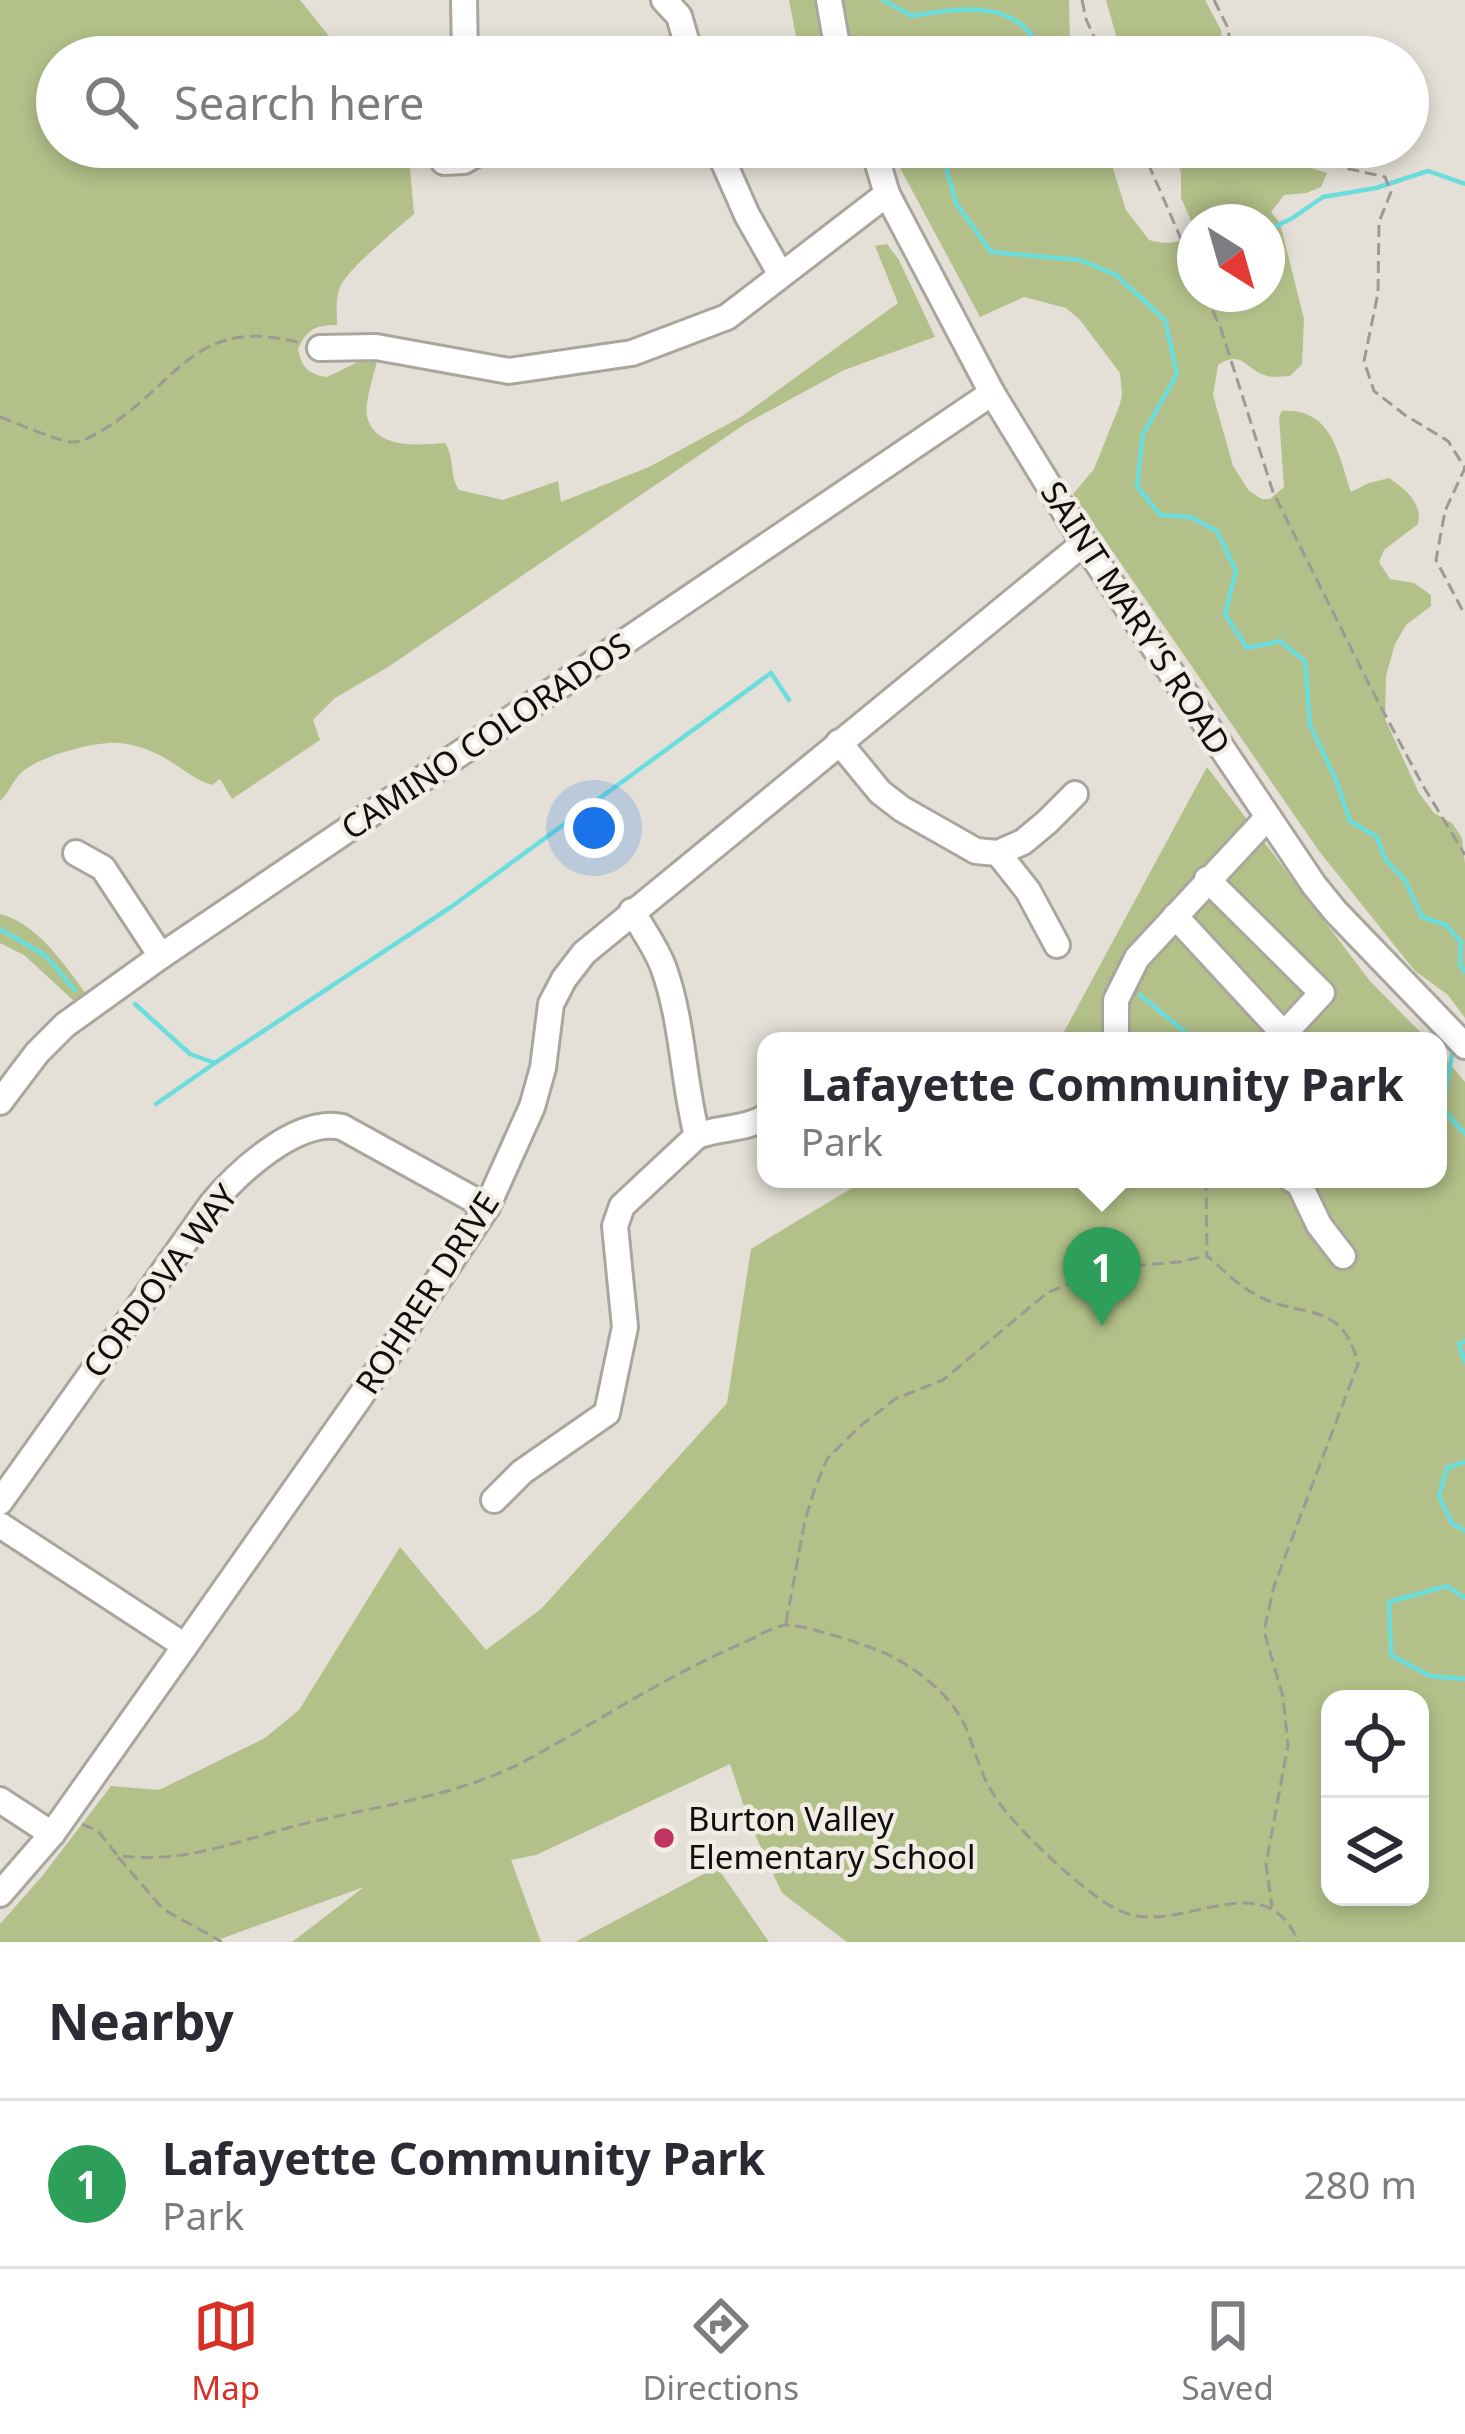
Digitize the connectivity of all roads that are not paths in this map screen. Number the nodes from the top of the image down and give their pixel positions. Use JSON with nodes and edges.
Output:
{"nodes":[{"id":1,"x":464,"y":0,"type":"edge"},
{"id":2,"x":664,"y":0,"type":"edge"},
{"id":3,"x":829,"y":0,"type":"edge"},
{"id":4,"x":465,"y":36,"type":"edge"},
{"id":5,"x":685,"y":36,"type":"edge"},
{"id":6,"x":835,"y":36,"type":"edge"},
{"id":7,"x":726,"y":168,"type":"edge"},
{"id":8,"x":879,"y":168,"type":"edge"},
{"id":9,"x":887,"y":194,"type":"junction"},
{"id":10,"x":781,"y":275,"type":"junction"},
{"id":11,"x":320,"y":348,"type":"road end"},
{"id":12,"x":992,"y":393,"type":"junction"},
{"id":13,"x":1084,"y":543,"type":"junction"},
{"id":14,"x":838,"y":742,"type":"junction"},
{"id":15,"x":1075,"y":794,"type":"dead end"},
{"id":16,"x":1268,"y":817,"type":"junction"},
{"id":17,"x":998,"y":853,"type":"junction"},
{"id":18,"x":76,"y":854,"type":"dead end"},
{"id":19,"x":1207,"y":880,"type":"junction"},
{"id":20,"x":632,"y":911,"type":"junction"},
{"id":21,"x":1175,"y":916,"type":"junction"},
{"id":22,"x":1058,"y":945,"type":"dead end"},
{"id":23,"x":161,"y":956,"type":"junction"},
{"id":24,"x":1116,"y":1032,"type":"edge"},
{"id":25,"x":1282,"y":1032,"type":"edge"},
{"id":26,"x":1286,"y":1032,"type":"edge"},
{"id":27,"x":1465,"y":1046,"type":"edge"},
{"id":28,"x":0,"y":1102,"type":"edge"},
{"id":29,"x":757,"y":1122,"type":"edge"},
{"id":30,"x":697,"y":1136,"type":"junction"},
{"id":31,"x":1301,"y":1188,"type":"edge"},
{"id":32,"x":488,"y":1207,"type":"junction"},
{"id":33,"x":1343,"y":1256,"type":"dead end"},
{"id":34,"x":494,"y":1501,"type":"dead end"},
{"id":35,"x":0,"y":1502,"type":"edge"},
{"id":36,"x":0,"y":1525,"type":"edge"},
{"id":37,"x":185,"y":1646,"type":"junction"},
{"id":38,"x":0,"y":1799,"type":"edge"},
{"id":39,"x":52,"y":1834,"type":"junction"},
{"id":40,"x":0,"y":1894,"type":"edge"}],
"edges":[{"from":1,"to":4,"type":"street"},
{"from":2,"to":5,"type":"street"},
{"from":3,"to":6,"type":"street"},
{"from":7,"to":10,"type":"street"},
{"from":8,"to":9,"type":"street","name":"SAINT MARY'S ROAD"},
{"from":9,"to":10,"type":"street"},
{"from":9,"to":12,"type":"street","name":"SAINT MARY'S ROAD"},
{"from":10,"to":11,"type":"street"},
{"from":12,"to":13,"type":"street","name":"SAINT MARY'S ROAD"},
{"from":12,"to":23,"type":"street","name":"CAMINO COLORADOS"},
{"from":13,"to":14,"type":"street","name":"ROHRER DRIVE"},
{"from":13,"to":16,"type":"street","name":"SAINT MARY'S ROAD"},
{"from":14,"to":17,"type":"street"},
{"from":14,"to":20,"type":"street","name":"ROHRER DRIVE"},
{"from":15,"to":17,"type":"street"},
{"from":16,"to":19,"type":"street"},
{"from":16,"to":27,"type":"street","name":"SAINT MARY'S ROAD"},
{"from":17,"to":22,"type":"street"},
{"from":18,"to":23,"type":"street"},
{"from":19,"to":21,"type":"street"},
{"from":19,"to":26,"type":"street"},
{"from":20,"to":30,"type":"street"},
{"from":20,"to":32,"type":"street","name":"ROHRER DRIVE"},
{"from":21,"to":24,"type":"street"},
{"from":21,"to":25,"type":"street"},
{"from":23,"to":28,"type":"street","name":"CAMINO COLORADOS"},
{"from":29,"to":30,"type":"street"},
{"from":30,"to":34,"type":"street"},
{"from":31,"to":33,"type":"street"},
{"from":32,"to":35,"type":"street","name":"CORDOVA WAY"},
{"from":32,"to":37,"type":"street","name":"ROHRER DRIVE"},
{"from":36,"to":37,"type":"street"},
{"from":37,"to":39,"type":"street","name":"ROHRER DRIVE"},
{"from":38,"to":39,"type":"street"},
{"from":39,"to":40,"type":"street","name":"ROHRER DRIVE"}]}
